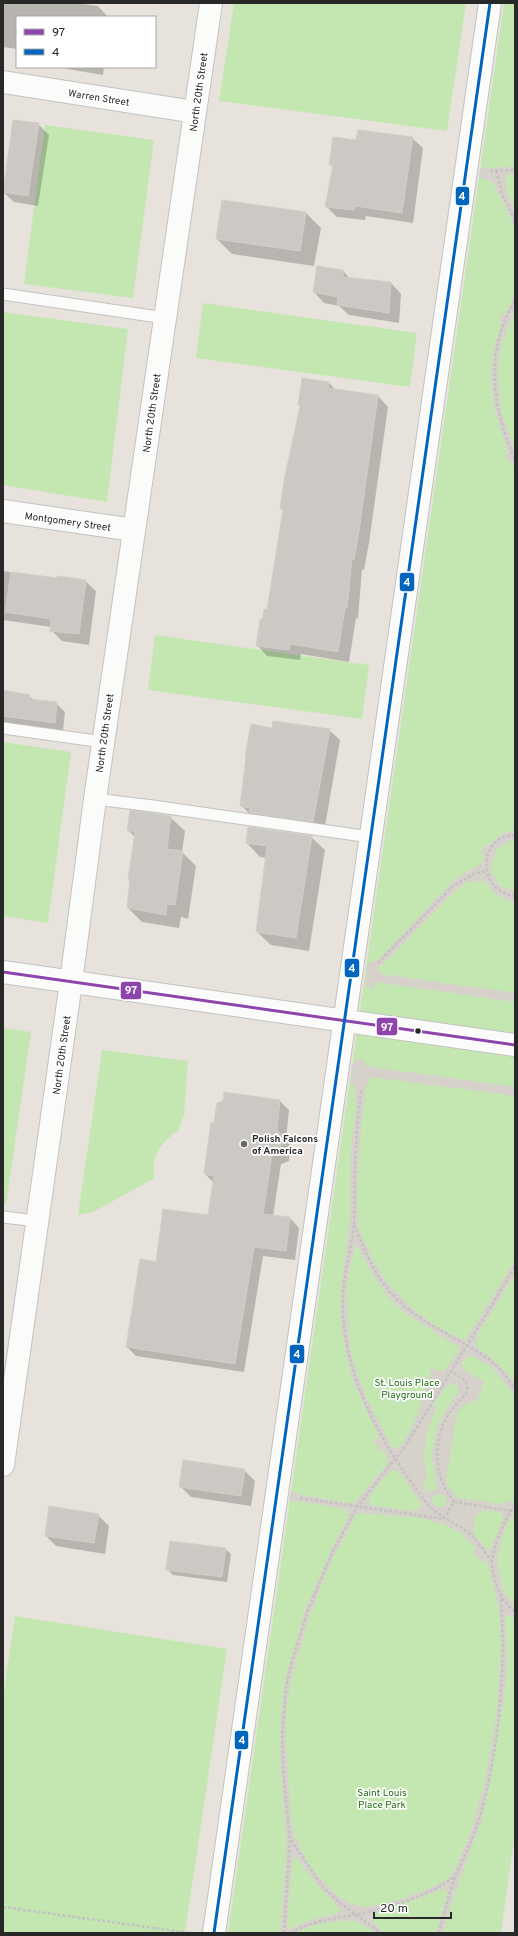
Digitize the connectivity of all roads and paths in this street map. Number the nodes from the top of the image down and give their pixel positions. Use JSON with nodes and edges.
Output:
{"nodes":[{"id":1,"x":211,"y":3,"type":"edge"},
{"id":2,"x":490,"y":3,"type":"edge"},
{"id":3,"x":3,"y":82,"type":"edge"},
{"id":4,"x":195,"y":112,"type":"junction"},
{"id":5,"x":515,"y":170,"type":"edge"},
{"id":6,"x":496,"y":171,"type":"junction"},
{"id":7,"x":488,"y":172,"type":"dead end"},
{"id":8,"x":515,"y":220,"type":"edge"},
{"id":9,"x":3,"y":294,"type":"edge"},
{"id":10,"x":515,"y":302,"type":"edge"},
{"id":11,"x":165,"y":318,"type":"junction"},
{"id":12,"x":515,"y":459,"type":"edge"},
{"id":13,"x":3,"y":511,"type":"edge"},
{"id":14,"x":134,"y":530,"type":"junction"},
{"id":15,"x":3,"y":728,"type":"edge"},
{"id":16,"x":103,"y":742,"type":"junction"},
{"id":17,"x":95,"y":799,"type":"junction"},
{"id":18,"x":515,"y":835,"type":"edge"},
{"id":19,"x":370,"y":837,"type":"junction"},
{"id":20,"x":486,"y":871,"type":"junction"},
{"id":21,"x":515,"y":896,"type":"edge"},
{"id":22,"x":377,"y":964,"type":"dead end"},
{"id":23,"x":3,"y":972,"type":"edge"},
{"id":24,"x":71,"y":982,"type":"junction"},
{"id":25,"x":344,"y":1020,"type":"junction"},
{"id":26,"x":515,"y":1045,"type":"edge"},
{"id":27,"x":361,"y":1088,"type":"dead end"},
{"id":28,"x":3,"y":1216,"type":"edge"},
{"id":29,"x":37,"y":1221,"type":"junction"},
{"id":30,"x":354,"y":1225,"type":"junction"},
{"id":31,"x":515,"y":1267,"type":"edge"},
{"id":32,"x":467,"y":1346,"type":"junction"},
{"id":33,"x":452,"y":1371,"type":"junction"},
{"id":34,"x":515,"y":1388,"type":"edge"},
{"id":35,"x":6,"y":1427,"type":"edge"},
{"id":36,"x":395,"y":1459,"type":"junction"},
{"id":37,"x":3,"y":1465,"type":"edge"},
{"id":38,"x":297,"y":1498,"type":"dead end"},
{"id":39,"x":454,"y":1502,"type":"junction"},
{"id":40,"x":515,"y":1505,"type":"edge"},
{"id":41,"x":357,"y":1507,"type":"junction"},
{"id":42,"x":511,"y":1510,"type":"junction"},
{"id":43,"x":444,"y":1519,"type":"junction"},
{"id":44,"x":492,"y":1562,"type":"junction"},
{"id":45,"x":501,"y":1597,"type":"junction"},
{"id":46,"x":515,"y":1612,"type":"edge"},
{"id":47,"x":290,"y":1840,"type":"junction"},
{"id":48,"x":456,"y":1876,"type":"junction"},
{"id":49,"x":3,"y":1907,"type":"edge"},
{"id":50,"x":357,"y":1914,"type":"junction"},
{"id":51,"x":190,"y":1933,"type":"edge"},
{"id":52,"x":214,"y":1933,"type":"edge"},
{"id":53,"x":284,"y":1933,"type":"edge"},
{"id":54,"x":291,"y":1933,"type":"edge"},
{"id":55,"x":381,"y":1933,"type":"edge"},
{"id":56,"x":439,"y":1933,"type":"edge"}],
"edges":[{"from":1,"to":4,"type":"street","name":"North 20th Street"},
{"from":2,"to":19,"type":"street"},
{"from":3,"to":4,"type":"street","name":"Warren Street"},
{"from":4,"to":11,"type":"street","name":"North 20th Street"},
{"from":5,"to":6,"type":"path"},
{"from":6,"to":7,"type":"path"},
{"from":6,"to":8,"type":"path"},
{"from":9,"to":11,"type":"lane"},
{"from":10,"to":12,"type":"path"},
{"from":11,"to":14,"type":"street","name":"North 20th Street"},
{"from":13,"to":14,"type":"street","name":"Montgomery Street"},
{"from":14,"to":16,"type":"street","name":"North 20th Street"},
{"from":15,"to":16,"type":"lane"},
{"from":16,"to":17,"type":"street","name":"North 20th Street"},
{"from":17,"to":19,"type":"lane"},
{"from":17,"to":24,"type":"street","name":"North 20th Street"},
{"from":18,"to":20,"type":"path"},
{"from":19,"to":25,"type":"street"},
{"from":20,"to":21,"type":"path"},
{"from":20,"to":22,"type":"path"},
{"from":23,"to":24,"type":"street"},
{"from":24,"to":25,"type":"street"},
{"from":24,"to":29,"type":"street","name":"North 20th Street"},
{"from":25,"to":26,"type":"street"},
{"from":25,"to":52,"type":"street"},
{"from":27,"to":30,"type":"path"},
{"from":28,"to":29,"type":"lane"},
{"from":29,"to":35,"type":"street","name":"North 20th Street"},
{"from":30,"to":32,"type":"path"},
{"from":30,"to":36,"type":"path"},
{"from":31,"to":32,"type":"path"},
{"from":32,"to":33,"type":"path"},
{"from":32,"to":34,"type":"path"},
{"from":33,"to":36,"type":"path"},
{"from":33,"to":39,"type":"path"},
{"from":35,"to":37,"type":"street","name":"North 20th Street"},
{"from":36,"to":41,"type":"path"},
{"from":36,"to":43,"type":"path"},
{"from":38,"to":41,"type":"path"},
{"from":39,"to":42,"type":"path"},
{"from":39,"to":43,"type":"path"},
{"from":40,"to":42,"type":"path"},
{"from":41,"to":43,"type":"path"},
{"from":41,"to":47,"type":"path"},
{"from":42,"to":44,"type":"path"},
{"from":43,"to":44,"type":"path"},
{"from":44,"to":45,"type":"path"},
{"from":45,"to":46,"type":"path"},
{"from":45,"to":48,"type":"path"},
{"from":47,"to":50,"type":"path"},
{"from":47,"to":53,"type":"path"},
{"from":48,"to":50,"type":"path"},
{"from":48,"to":56,"type":"path"},
{"from":49,"to":51,"type":"path"},
{"from":50,"to":54,"type":"path"},
{"from":50,"to":55,"type":"path"}]}
